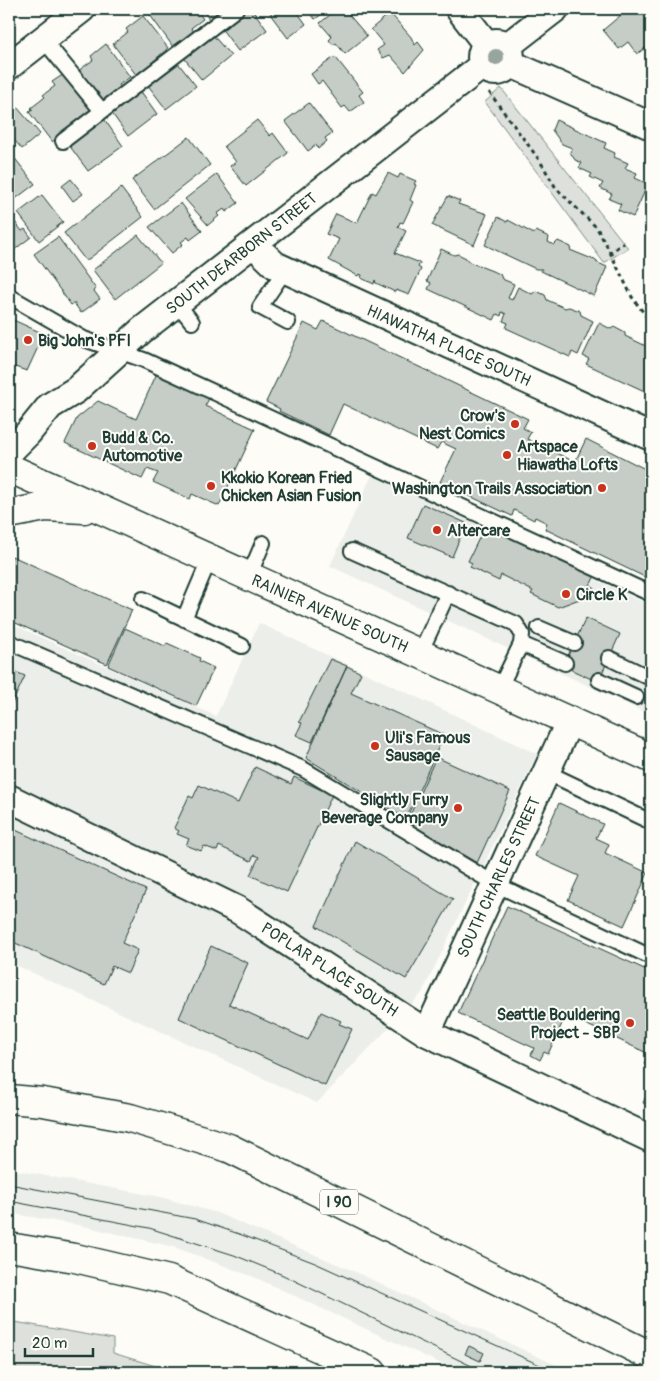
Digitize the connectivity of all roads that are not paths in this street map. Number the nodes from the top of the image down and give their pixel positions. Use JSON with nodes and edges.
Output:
{"nodes":[{"id":1,"x":82,"y":9,"type":"edge"},
{"id":2,"x":236,"y":9,"type":"edge"},
{"id":3,"x":459,"y":9,"type":"edge"},
{"id":4,"x":555,"y":9,"type":"edge"},
{"id":5,"x":43,"y":39,"type":"junction"},
{"id":6,"x":496,"y":55,"type":"junction"},
{"id":7,"x":9,"y":66,"type":"edge"},
{"id":8,"x":102,"y":111,"type":"junction"},
{"id":9,"x":651,"y":126,"type":"edge"},
{"id":10,"x":63,"y":141,"type":"dead end"},
{"id":11,"x":253,"y":244,"type":"junction"},
{"id":12,"x":285,"y":270,"type":"junction"},
{"id":13,"x":9,"y":296,"type":"edge"},
{"id":14,"x":288,"y":322,"type":"dead end"},
{"id":15,"x":119,"y":351,"type":"junction"},
{"id":16,"x":651,"y":437,"type":"edge"},
{"id":17,"x":9,"y":452,"type":"edge"},
{"id":18,"x":9,"y":468,"type":"edge"},
{"id":19,"x":105,"y":512,"type":"junction"},
{"id":20,"x":9,"y":514,"type":"edge"},
{"id":21,"x":263,"y":543,"type":"dead end"},
{"id":22,"x":352,"y":551,"type":"dead end"},
{"id":23,"x":210,"y":558,"type":"junction"},
{"id":24,"x":249,"y":576,"type":"junction"},
{"id":25,"x":448,"y":593,"type":"junction"},
{"id":26,"x":651,"y":594,"type":"edge"},
{"id":27,"x":143,"y":599,"type":"dead end"},
{"id":28,"x":184,"y":618,"type":"junction"},
{"id":29,"x":539,"y":628,"type":"dead end"},
{"id":30,"x":9,"y":642,"type":"edge"},
{"id":31,"x":574,"y":643,"type":"dead end"},
{"id":32,"x":521,"y":644,"type":"junction"},
{"id":33,"x":242,"y":646,"type":"dead end"},
{"id":34,"x":420,"y":653,"type":"junction"},
{"id":35,"x":609,"y":658,"type":"dead end"},
{"id":36,"x":565,"y":663,"type":"dead end"},
{"id":37,"x":646,"y":676,"type":"dead end"},
{"id":38,"x":599,"y":680,"type":"dead end"},
{"id":39,"x":499,"y":689,"type":"junction"},
{"id":40,"x":636,"y":697,"type":"dead end"},
{"id":41,"x":570,"y":720,"type":"junction"},
{"id":42,"x":651,"y":758,"type":"edge"},
{"id":43,"x":546,"y":772,"type":"junction"},
{"id":44,"x":9,"y":798,"type":"edge"},
{"id":45,"x":651,"y":822,"type":"edge"},
{"id":46,"x":495,"y":884,"type":"junction"},
{"id":47,"x":651,"y":956,"type":"edge"},
{"id":48,"x":427,"y":1033,"type":"junction"},
{"id":49,"x":9,"y":1099,"type":"edge"},
{"id":50,"x":651,"y":1139,"type":"edge"},
{"id":51,"x":9,"y":1247,"type":"edge"},
{"id":52,"x":651,"y":1356,"type":"edge"},
{"id":53,"x":372,"y":1372,"type":"edge"}],
"edges":[{"from":1,"to":5,"type":"street"},
{"from":2,"to":8,"type":"lane"},
{"from":3,"to":6,"type":"street"},
{"from":4,"to":6,"type":"street","name":"SOUTH DEARBORN STREET"},
{"from":5,"to":7,"type":"street"},
{"from":5,"to":8,"type":"lane"},
{"from":6,"to":9,"type":"street"},
{"from":6,"to":11,"type":"street","name":"SOUTH DEARBORN STREET"},
{"from":8,"to":10,"type":"lane"},
{"from":11,"to":12,"type":"street","name":"HIAWATHA PLACE SOUTH"},
{"from":11,"to":15,"type":"street","name":"SOUTH DEARBORN STREET"},
{"from":12,"to":14,"type":"lane"},
{"from":12,"to":16,"type":"street","name":"HIAWATHA PLACE SOUTH"},
{"from":13,"to":15,"type":"lane"},
{"from":15,"to":17,"type":"street","name":"SOUTH DEARBORN STREET"},
{"from":15,"to":26,"type":"lane"},
{"from":18,"to":19,"type":"main road","name":"RAINIER AVENUE SOUTH"},
{"from":19,"to":20,"type":"main road"},
{"from":19,"to":23,"type":"main road","name":"RAINIER AVENUE SOUTH"},
{"from":21,"to":24,"type":"lane"},
{"from":22,"to":25,"type":"lane"},
{"from":23,"to":24,"type":"main road","name":"RAINIER AVENUE SOUTH"},
{"from":23,"to":28,"type":"lane"},
{"from":24,"to":34,"type":"main road","name":"RAINIER AVENUE SOUTH"},
{"from":25,"to":32,"type":"lane"},
{"from":25,"to":34,"type":"lane"},
{"from":27,"to":28,"type":"lane"},
{"from":28,"to":33,"type":"lane"},
{"from":29,"to":31,"type":"lane"},
{"from":30,"to":46,"type":"lane"},
{"from":32,"to":36,"type":"lane"},
{"from":32,"to":39,"type":"lane"},
{"from":34,"to":39,"type":"main road","name":"RAINIER AVENUE SOUTH"},
{"from":35,"to":37,"type":"lane"},
{"from":38,"to":40,"type":"lane"},
{"from":39,"to":41,"type":"main road","name":"RAINIER AVENUE SOUTH"},
{"from":41,"to":42,"type":"main road","name":"RAINIER AVENUE SOUTH"},
{"from":41,"to":43,"type":"street","name":"SOUTH CHARLES STREET"},
{"from":43,"to":45,"type":"lane"},
{"from":43,"to":46,"type":"street","name":"SOUTH CHARLES STREET"},
{"from":44,"to":48,"type":"street","name":"POPLAR PLACE SOUTH"},
{"from":46,"to":47,"type":"lane"},
{"from":46,"to":48,"type":"street","name":"SOUTH CHARLES STREET"},
{"from":48,"to":50,"type":"street","name":"POPLAR PLACE SOUTH"},
{"from":49,"to":52,"type":"main road","number":"I 90"},
{"from":51,"to":53,"type":"main road"}]}
